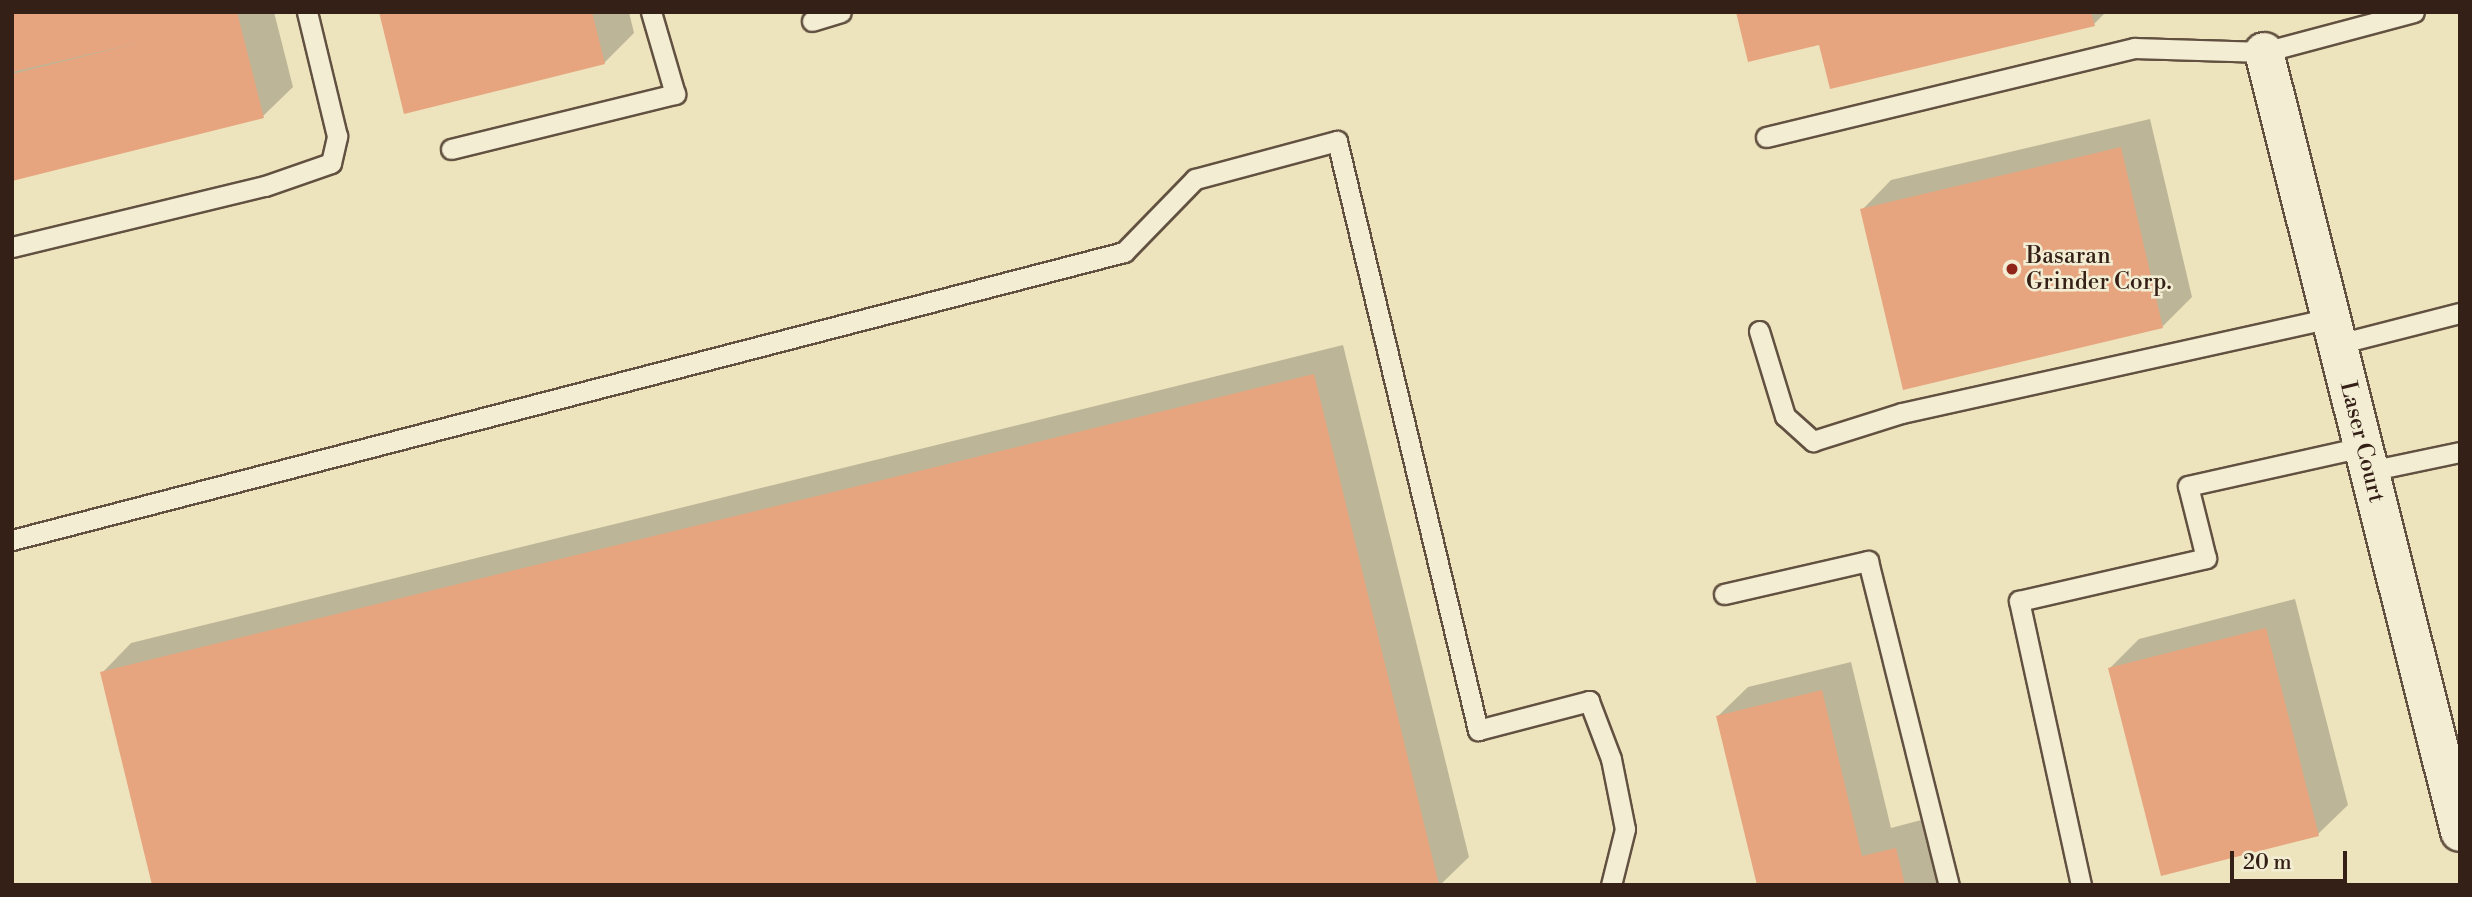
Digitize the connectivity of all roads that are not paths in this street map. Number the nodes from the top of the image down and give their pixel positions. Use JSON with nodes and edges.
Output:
{"nodes":[{"id":1,"x":307,"y":12,"type":"edge"},
{"id":2,"x":651,"y":12,"type":"edge"},
{"id":3,"x":841,"y":12,"type":"edge"},
{"id":4,"x":2414,"y":12,"type":"edge"},
{"id":5,"x":812,"y":22,"type":"dead end"},
{"id":6,"x":2264,"y":52,"type":"junction"},
{"id":7,"x":1766,"y":137,"type":"dead end"},
{"id":8,"x":451,"y":149,"type":"dead end"},
{"id":9,"x":12,"y":247,"type":"edge"},
{"id":10,"x":2460,"y":313,"type":"edge"},
{"id":11,"x":1759,"y":331,"type":"dead end"},
{"id":12,"x":2334,"y":331,"type":"junction"},
{"id":13,"x":2460,"y":452,"type":"edge"},
{"id":14,"x":2367,"y":459,"type":"junction"},
{"id":15,"x":12,"y":540,"type":"edge"},
{"id":16,"x":1724,"y":593,"type":"dead end"},
{"id":17,"x":2460,"y":832,"type":"edge"},
{"id":18,"x":1611,"y":885,"type":"edge"},
{"id":19,"x":1949,"y":885,"type":"edge"},
{"id":20,"x":2081,"y":885,"type":"edge"}],
"edges":[{"from":1,"to":9,"type":"lane"},
{"from":2,"to":8,"type":"lane"},
{"from":3,"to":5,"type":"lane"},
{"from":4,"to":6,"type":"lane"},
{"from":6,"to":7,"type":"lane"},
{"from":6,"to":12,"type":"street","name":"Laser Court"},
{"from":10,"to":12,"type":"lane"},
{"from":11,"to":12,"type":"lane"},
{"from":12,"to":14,"type":"street","name":"Laser Court"},
{"from":13,"to":14,"type":"lane"},
{"from":14,"to":17,"type":"street","name":"Laser Court"},
{"from":14,"to":20,"type":"lane"},
{"from":15,"to":18,"type":"lane"},
{"from":16,"to":19,"type":"lane"}]}
